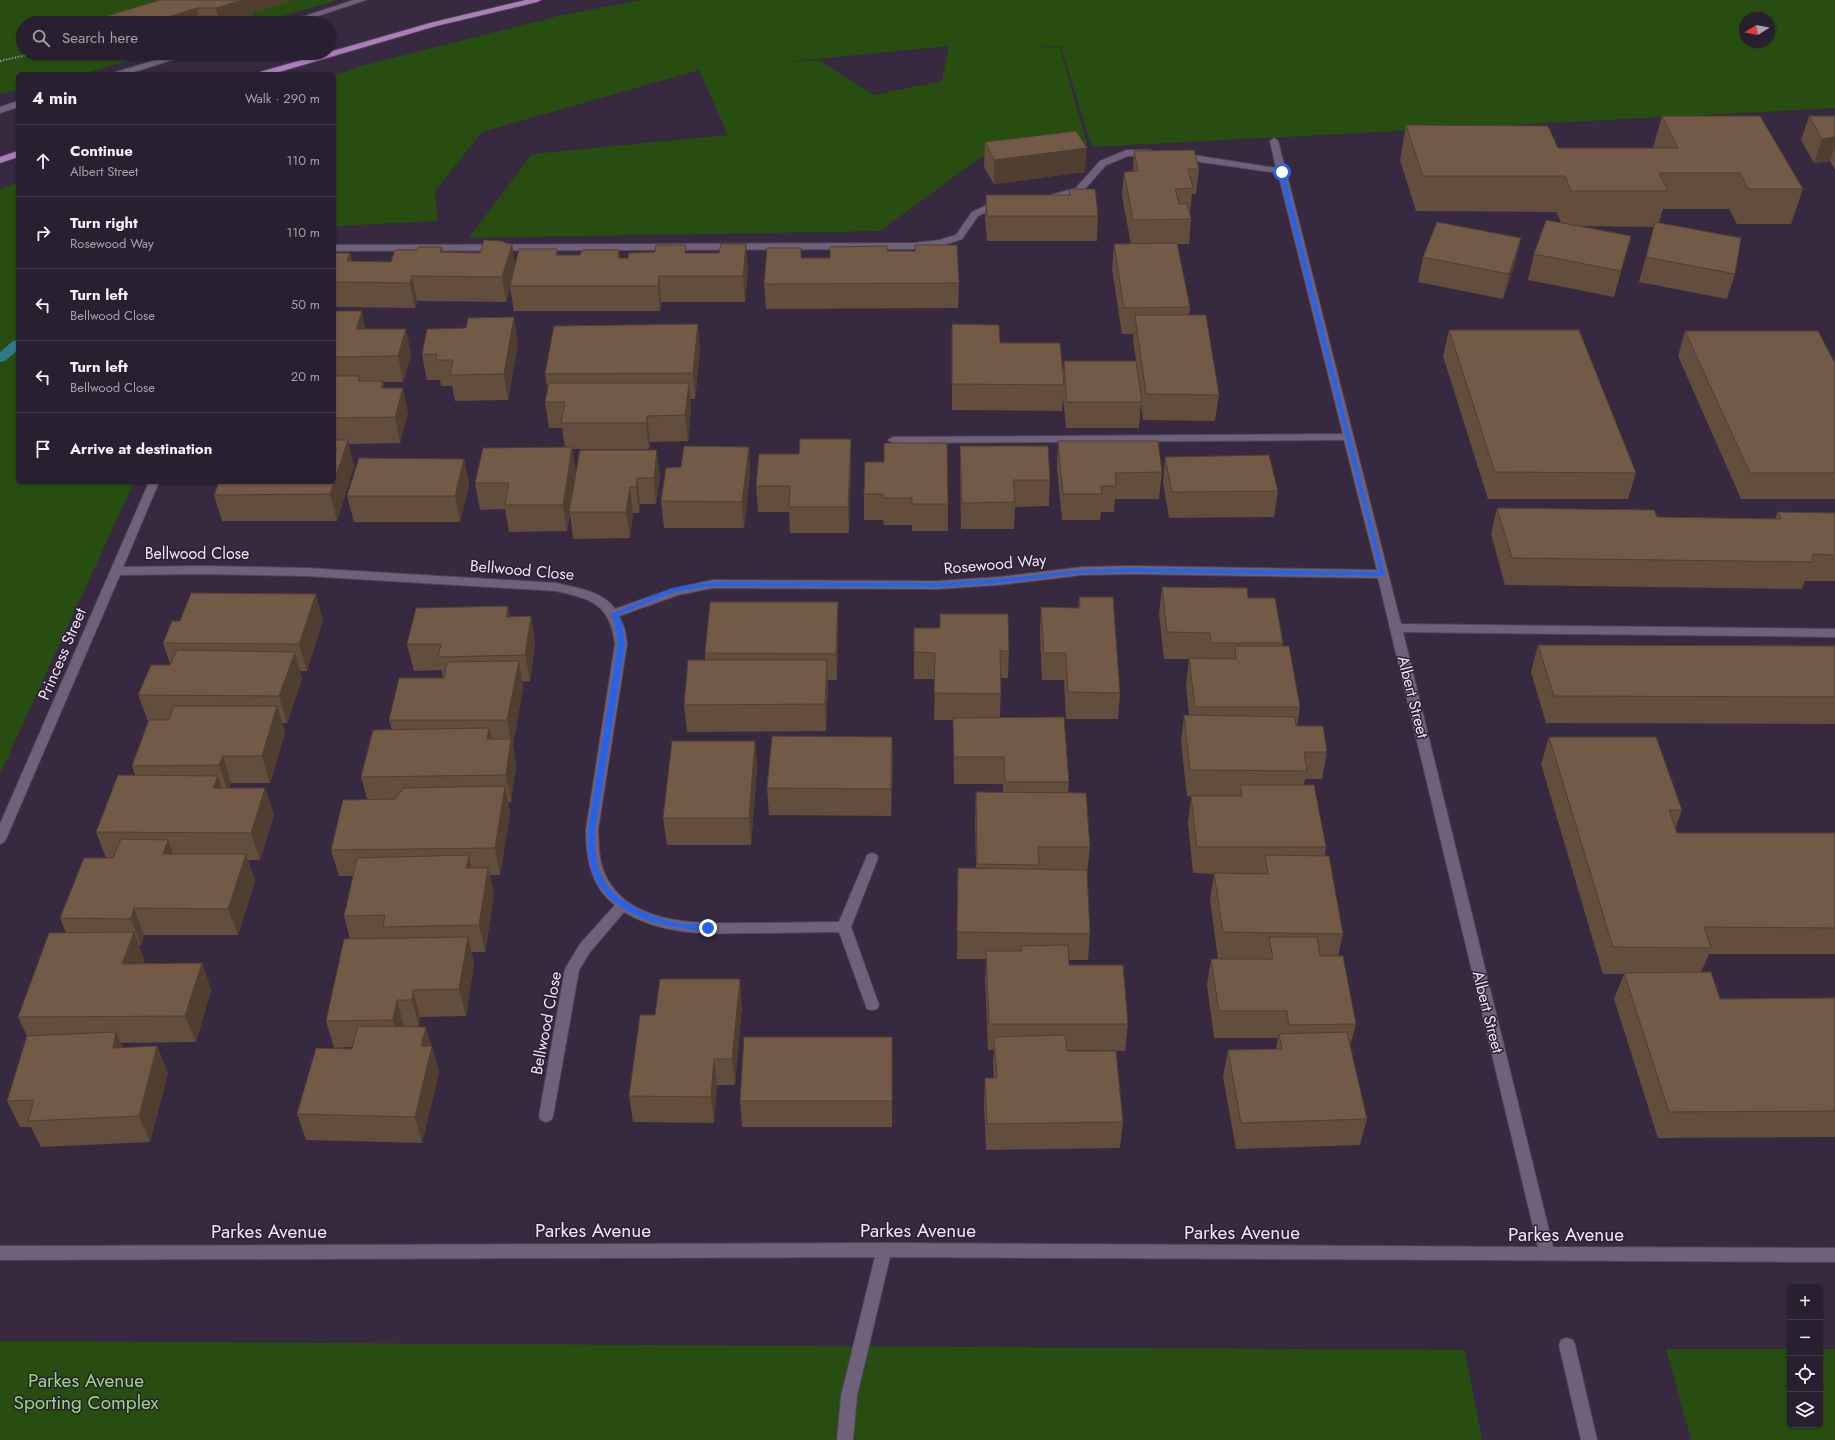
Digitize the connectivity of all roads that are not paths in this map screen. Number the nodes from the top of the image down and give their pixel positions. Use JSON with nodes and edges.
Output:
{"nodes":[{"id":1,"x":362,"y":0,"type":"edge"},
{"id":2,"x":537,"y":0,"type":"edge"},
{"id":3,"x":311,"y":16,"type":"edge"},
{"id":4,"x":336,"y":53,"type":"edge"},
{"id":5,"x":166,"y":60,"type":"edge"},
{"id":6,"x":311,"y":60,"type":"edge"},
{"id":7,"x":126,"y":72,"type":"edge"},
{"id":8,"x":270,"y":72,"type":"edge"},
{"id":9,"x":16,"y":105,"type":"edge"},
{"id":10,"x":0,"y":110,"type":"edge"},
{"id":11,"x":1274,"y":141,"type":"dead end"},
{"id":12,"x":1157,"y":153,"type":"edge"},
{"id":13,"x":1172,"y":154,"type":"edge"},
{"id":14,"x":16,"y":155,"type":"edge"},
{"id":15,"x":0,"y":160,"type":"edge"},
{"id":16,"x":1282,"y":172,"type":"junction"},
{"id":17,"x":1039,"y":200,"type":"edge"},
{"id":18,"x":1012,"y":205,"type":"edge"},
{"id":19,"x":336,"y":248,"type":"edge"},
{"id":20,"x":1349,"y":437,"type":"junction"},
{"id":21,"x":893,"y":440,"type":"dead end"},
{"id":22,"x":153,"y":484,"type":"edge"},
{"id":23,"x":116,"y":571,"type":"junction"},
{"id":24,"x":1383,"y":574,"type":"junction"},
{"id":25,"x":614,"y":614,"type":"junction"},
{"id":26,"x":1396,"y":628,"type":"junction"},
{"id":27,"x":1835,"y":633,"type":"edge"},
{"id":28,"x":0,"y":839,"type":"edge"},
{"id":29,"x":872,"y":858,"type":"dead end"},
{"id":30,"x":623,"y":904,"type":"junction"},
{"id":31,"x":844,"y":927,"type":"junction"},
{"id":32,"x":872,"y":1005,"type":"dead end"},
{"id":33,"x":546,"y":1116,"type":"dead end"},
{"id":34,"x":884,"y":1250,"type":"junction"},
{"id":35,"x":0,"y":1252,"type":"edge"},
{"id":36,"x":1547,"y":1254,"type":"junction"},
{"id":37,"x":1835,"y":1255,"type":"edge"},
{"id":38,"x":1567,"y":1345,"type":"dead end"},
{"id":39,"x":845,"y":1440,"type":"edge"},
{"id":40,"x":1589,"y":1440,"type":"edge"}],
"edges":[{"from":1,"to":3,"type":"street"},
{"from":2,"to":4,"type":"main road"},
{"from":5,"to":7,"type":"street"},
{"from":6,"to":8,"type":"main road"},
{"from":9,"to":10,"type":"street"},
{"from":11,"to":16,"type":"street","name":"Albert Street"},
{"from":12,"to":17,"type":"street"},
{"from":13,"to":16,"type":"street"},
{"from":14,"to":15,"type":"main road"},
{"from":16,"to":20,"type":"street","name":"Albert Street"},
{"from":18,"to":19,"type":"street"},
{"from":20,"to":21,"type":"street"},
{"from":20,"to":24,"type":"street","name":"Albert Street"},
{"from":22,"to":23,"type":"street","name":"Princess Street"},
{"from":23,"to":25,"type":"street","name":"Bellwood Close"},
{"from":23,"to":28,"type":"street","name":"Princess Street"},
{"from":24,"to":25,"type":"street","name":"Rosewood Way"},
{"from":24,"to":26,"type":"street","name":"Albert Street"},
{"from":25,"to":30,"type":"street"},
{"from":26,"to":27,"type":"street"},
{"from":26,"to":36,"type":"street","name":"Albert Street"},
{"from":29,"to":31,"type":"street"},
{"from":30,"to":31,"type":"street"},
{"from":30,"to":33,"type":"street","name":"Bellwood Close"},
{"from":31,"to":32,"type":"street"},
{"from":34,"to":35,"type":"street","name":"Parkes Avenue"},
{"from":34,"to":36,"type":"street","name":"Parkes Avenue"},
{"from":34,"to":39,"type":"street"},
{"from":36,"to":37,"type":"street","name":"Parkes Avenue"},
{"from":38,"to":40,"type":"street"}]}
